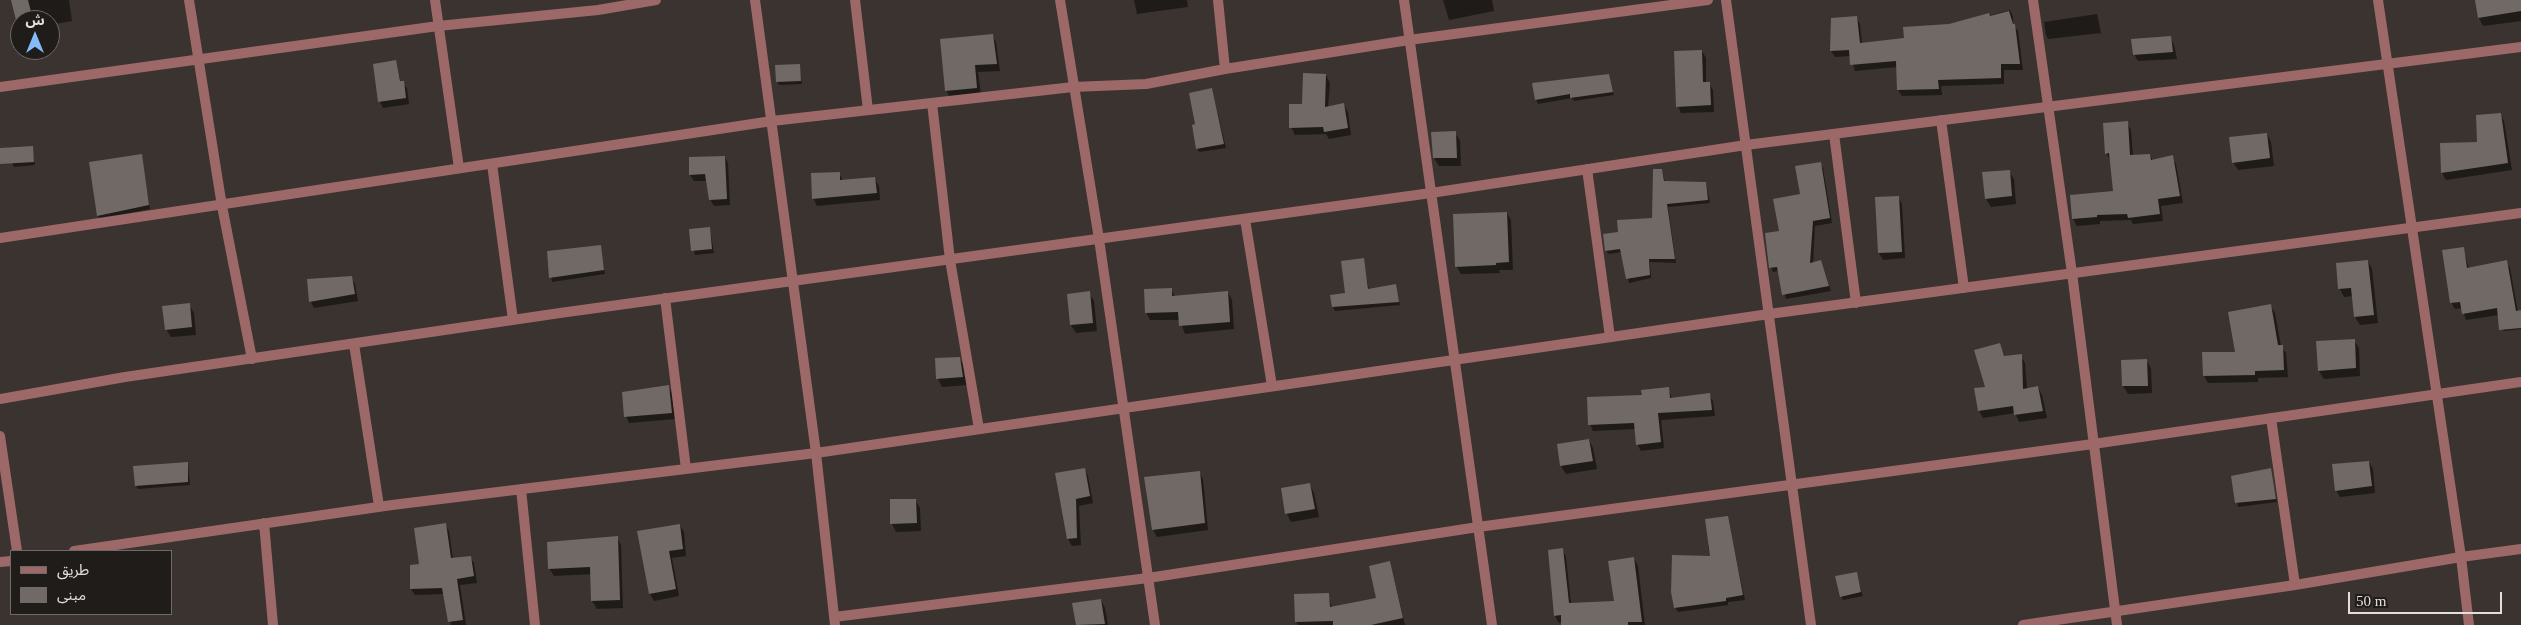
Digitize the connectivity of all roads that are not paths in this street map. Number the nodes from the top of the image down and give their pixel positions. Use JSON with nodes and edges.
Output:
{"nodes":[{"id":1,"x":189,"y":0,"type":"edge"},
{"id":2,"x":435,"y":0,"type":"edge"},
{"id":3,"x":656,"y":0,"type":"edge"},
{"id":4,"x":755,"y":0,"type":"edge"},
{"id":5,"x":855,"y":0,"type":"edge"},
{"id":6,"x":1060,"y":0,"type":"edge"},
{"id":7,"x":1218,"y":0,"type":"edge"},
{"id":8,"x":1404,"y":0,"type":"edge"},
{"id":9,"x":1708,"y":0,"type":"edge"},
{"id":10,"x":1726,"y":0,"type":"edge"},
{"id":11,"x":2033,"y":0,"type":"edge"},
{"id":12,"x":2378,"y":0,"type":"edge"},
{"id":13,"x":438,"y":26,"type":"junction"},
{"id":14,"x":1409,"y":40,"type":"junction"},
{"id":15,"x":2521,"y":47,"type":"edge"},
{"id":16,"x":199,"y":60,"type":"junction"},
{"id":17,"x":2386,"y":64,"type":"junction"},
{"id":18,"x":1225,"y":69,"type":"junction"},
{"id":19,"x":0,"y":87,"type":"edge"},
{"id":20,"x":1073,"y":87,"type":"junction"},
{"id":21,"x":932,"y":103,"type":"junction"},
{"id":22,"x":2048,"y":107,"type":"junction"},
{"id":23,"x":868,"y":110,"type":"junction"},
{"id":24,"x":1941,"y":120,"type":"junction"},
{"id":25,"x":772,"y":121,"type":"junction"},
{"id":26,"x":1834,"y":134,"type":"junction"},
{"id":27,"x":1746,"y":145,"type":"junction"},
{"id":28,"x":492,"y":164,"type":"junction"},
{"id":29,"x":459,"y":168,"type":"junction"},
{"id":30,"x":1587,"y":169,"type":"junction"},
{"id":31,"x":1431,"y":193,"type":"junction"},
{"id":32,"x":222,"y":206,"type":"junction"},
{"id":33,"x":2521,"y":213,"type":"edge"},
{"id":34,"x":1245,"y":219,"type":"junction"},
{"id":35,"x":2411,"y":228,"type":"junction"},
{"id":36,"x":0,"y":238,"type":"edge"},
{"id":37,"x":1099,"y":239,"type":"junction"},
{"id":38,"x":950,"y":260,"type":"junction"},
{"id":39,"x":2072,"y":273,"type":"junction"},
{"id":40,"x":793,"y":281,"type":"junction"},
{"id":41,"x":1964,"y":288,"type":"junction"},
{"id":42,"x":665,"y":298,"type":"junction"},
{"id":43,"x":1856,"y":303,"type":"junction"},
{"id":44,"x":1769,"y":314,"type":"junction"},
{"id":45,"x":513,"y":320,"type":"junction"},
{"id":46,"x":1610,"y":337,"type":"junction"},
{"id":47,"x":354,"y":344,"type":"junction"},
{"id":48,"x":252,"y":359,"type":"junction"},
{"id":49,"x":1454,"y":359,"type":"junction"},
{"id":50,"x":2521,"y":382,"type":"edge"},
{"id":51,"x":1272,"y":386,"type":"junction"},
{"id":52,"x":2436,"y":394,"type":"junction"},
{"id":53,"x":0,"y":399,"type":"edge"},
{"id":54,"x":1124,"y":408,"type":"junction"},
{"id":55,"x":2271,"y":418,"type":"junction"},
{"id":56,"x":979,"y":429,"type":"junction"},
{"id":57,"x":0,"y":436,"type":"edge"},
{"id":58,"x":2093,"y":444,"type":"junction"},
{"id":59,"x":816,"y":453,"type":"junction"},
{"id":60,"x":686,"y":469,"type":"junction"},
{"id":61,"x":1792,"y":483,"type":"junction"},
{"id":62,"x":521,"y":489,"type":"junction"},
{"id":63,"x":379,"y":506,"type":"junction"},
{"id":64,"x":264,"y":523,"type":"junction"},
{"id":65,"x":1478,"y":527,"type":"junction"},
{"id":66,"x":2521,"y":549,"type":"edge"},
{"id":67,"x":17,"y":550,"type":"edge"},
{"id":68,"x":81,"y":550,"type":"edge"},
{"id":69,"x":2460,"y":557,"type":"junction"},
{"id":70,"x":1148,"y":578,"type":"junction"},
{"id":71,"x":2295,"y":585,"type":"junction"},
{"id":72,"x":2115,"y":612,"type":"junction"},
{"id":73,"x":834,"y":621,"type":"edge"},
{"id":74,"x":273,"y":625,"type":"edge"},
{"id":75,"x":535,"y":625,"type":"edge"},
{"id":76,"x":1155,"y":625,"type":"edge"},
{"id":77,"x":1492,"y":625,"type":"edge"},
{"id":78,"x":1811,"y":625,"type":"edge"},
{"id":79,"x":2023,"y":625,"type":"edge"},
{"id":80,"x":2117,"y":625,"type":"edge"},
{"id":81,"x":2469,"y":625,"type":"edge"}],
"edges":[{"from":1,"to":16,"type":"street"},
{"from":2,"to":13,"type":"street"},
{"from":3,"to":13,"type":"street"},
{"from":4,"to":25,"type":"street"},
{"from":5,"to":23,"type":"street"},
{"from":6,"to":20,"type":"street"},
{"from":7,"to":18,"type":"street"},
{"from":8,"to":14,"type":"street"},
{"from":9,"to":14,"type":"street"},
{"from":10,"to":27,"type":"street"},
{"from":11,"to":22,"type":"street"},
{"from":12,"to":17,"type":"street"},
{"from":13,"to":16,"type":"street"},
{"from":13,"to":29,"type":"street"},
{"from":14,"to":18,"type":"street"},
{"from":14,"to":31,"type":"street"},
{"from":15,"to":17,"type":"street"},
{"from":16,"to":19,"type":"street"},
{"from":16,"to":32,"type":"street"},
{"from":17,"to":22,"type":"street"},
{"from":17,"to":35,"type":"street"},
{"from":18,"to":20,"type":"street"},
{"from":20,"to":21,"type":"street"},
{"from":20,"to":37,"type":"street"},
{"from":21,"to":23,"type":"street"},
{"from":21,"to":38,"type":"street"},
{"from":22,"to":24,"type":"street"},
{"from":22,"to":39,"type":"street"},
{"from":23,"to":25,"type":"street"},
{"from":24,"to":26,"type":"street"},
{"from":24,"to":41,"type":"street"},
{"from":25,"to":28,"type":"street"},
{"from":25,"to":40,"type":"street"},
{"from":26,"to":27,"type":"street"},
{"from":26,"to":43,"type":"street"},
{"from":27,"to":30,"type":"street"},
{"from":27,"to":44,"type":"street"},
{"from":28,"to":29,"type":"street"},
{"from":28,"to":45,"type":"street"},
{"from":29,"to":32,"type":"street"},
{"from":30,"to":31,"type":"street"},
{"from":30,"to":46,"type":"street"},
{"from":31,"to":34,"type":"street"},
{"from":31,"to":49,"type":"street"},
{"from":32,"to":36,"type":"street"},
{"from":32,"to":48,"type":"street"},
{"from":33,"to":35,"type":"street"},
{"from":34,"to":37,"type":"street"},
{"from":34,"to":51,"type":"street"},
{"from":35,"to":39,"type":"street"},
{"from":35,"to":52,"type":"street"},
{"from":37,"to":38,"type":"street"},
{"from":37,"to":54,"type":"street"},
{"from":38,"to":40,"type":"street"},
{"from":38,"to":56,"type":"street"},
{"from":39,"to":41,"type":"street"},
{"from":39,"to":58,"type":"street"},
{"from":40,"to":42,"type":"street"},
{"from":40,"to":59,"type":"street"},
{"from":41,"to":43,"type":"street"},
{"from":42,"to":45,"type":"street"},
{"from":42,"to":60,"type":"street"},
{"from":43,"to":44,"type":"street"},
{"from":44,"to":46,"type":"street"},
{"from":44,"to":61,"type":"street"},
{"from":45,"to":47,"type":"street"},
{"from":46,"to":49,"type":"street"},
{"from":47,"to":48,"type":"street"},
{"from":47,"to":63,"type":"street"},
{"from":48,"to":53,"type":"street"},
{"from":49,"to":51,"type":"street"},
{"from":49,"to":65,"type":"street"},
{"from":50,"to":52,"type":"street"},
{"from":51,"to":54,"type":"street"},
{"from":52,"to":55,"type":"street"},
{"from":52,"to":69,"type":"street"},
{"from":54,"to":56,"type":"street"},
{"from":54,"to":70,"type":"street"},
{"from":55,"to":58,"type":"street"},
{"from":55,"to":71,"type":"street"},
{"from":56,"to":59,"type":"street"},
{"from":57,"to":67,"type":"street"},
{"from":58,"to":61,"type":"street"},
{"from":58,"to":72,"type":"street"},
{"from":59,"to":60,"type":"street"},
{"from":59,"to":73,"type":"street"},
{"from":60,"to":62,"type":"street"},
{"from":61,"to":65,"type":"street"},
{"from":61,"to":78,"type":"street"},
{"from":62,"to":63,"type":"street"},
{"from":62,"to":75,"type":"street"},
{"from":63,"to":64,"type":"street"},
{"from":64,"to":68,"type":"street"},
{"from":64,"to":74,"type":"street"},
{"from":65,"to":70,"type":"street"},
{"from":65,"to":77,"type":"street"},
{"from":66,"to":69,"type":"street"},
{"from":69,"to":71,"type":"street"},
{"from":69,"to":81,"type":"street"},
{"from":70,"to":73,"type":"street"},
{"from":70,"to":76,"type":"street"},
{"from":71,"to":72,"type":"street"},
{"from":72,"to":79,"type":"street"},
{"from":72,"to":80,"type":"street"}]}
